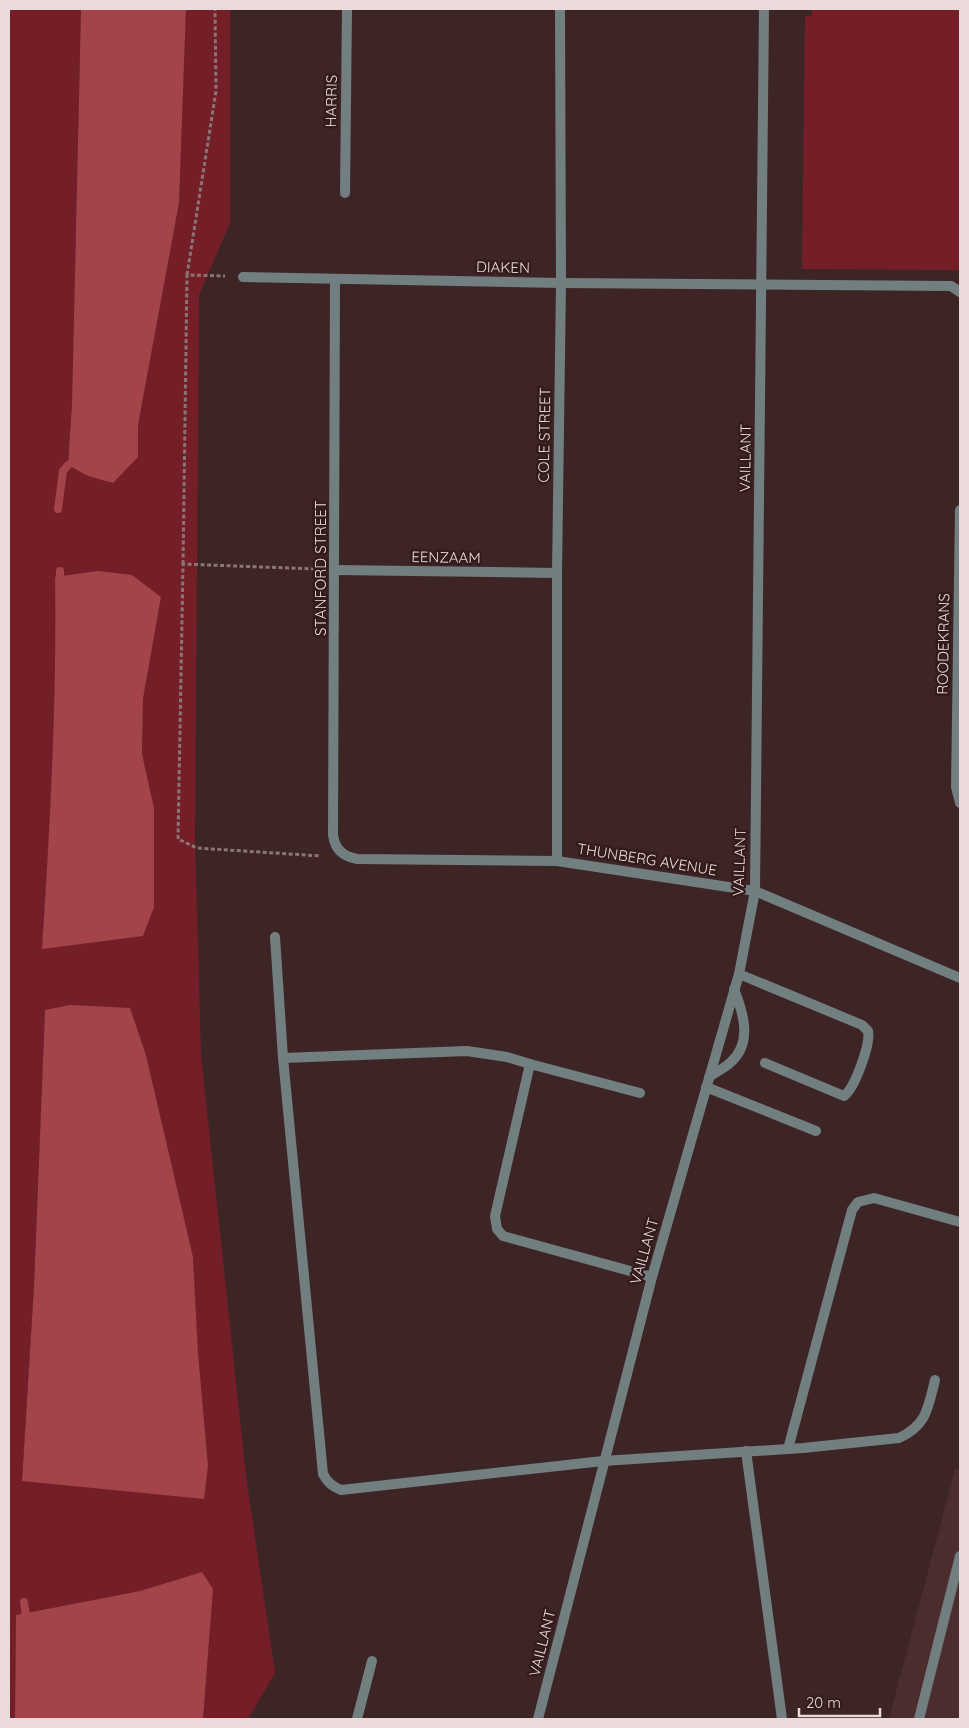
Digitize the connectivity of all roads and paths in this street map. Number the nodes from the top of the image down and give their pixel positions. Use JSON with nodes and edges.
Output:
{"nodes":[{"id":1,"x":215,"y":9,"type":"edge"},
{"id":2,"x":347,"y":9,"type":"edge"},
{"id":3,"x":560,"y":9,"type":"edge"},
{"id":4,"x":764,"y":9,"type":"edge"},
{"id":5,"x":344,"y":193,"type":"dead end"},
{"id":6,"x":187,"y":275,"type":"junction"},
{"id":7,"x":244,"y":277,"type":"joint"},
{"id":8,"x":336,"y":279,"type":"junction"},
{"id":9,"x":561,"y":283,"type":"junction"},
{"id":10,"x":762,"y":285,"type":"junction"},
{"id":11,"x":960,"y":292,"type":"edge"},
{"id":12,"x":960,"y":510,"type":"edge"},
{"id":13,"x":183,"y":564,"type":"junction"},
{"id":14,"x":335,"y":570,"type":"junction"},
{"id":15,"x":557,"y":574,"type":"junction"},
{"id":16,"x":960,"y":803,"type":"edge"},
{"id":17,"x":345,"y":856,"type":"junction"},
{"id":18,"x":557,"y":861,"type":"junction"},
{"id":19,"x":755,"y":891,"type":"junction"},
{"id":20,"x":275,"y":937,"type":"dead end"},
{"id":21,"x":739,"y":974,"type":"junction"},
{"id":22,"x":960,"y":978,"type":"edge"},
{"id":23,"x":734,"y":989,"type":"junction"},
{"id":24,"x":283,"y":1058,"type":"junction"},
{"id":25,"x":765,"y":1063,"type":"dead end"},
{"id":26,"x":530,"y":1064,"type":"junction"},
{"id":27,"x":707,"y":1082,"type":"junction"},
{"id":28,"x":640,"y":1093,"type":"dead end"},
{"id":29,"x":816,"y":1131,"type":"dead end"},
{"id":30,"x":960,"y":1222,"type":"edge"},
{"id":31,"x":652,"y":1276,"type":"junction"},
{"id":32,"x":935,"y":1380,"type":"dead end"},
{"id":33,"x":788,"y":1448,"type":"junction"},
{"id":34,"x":746,"y":1451,"type":"junction"},
{"id":35,"x":603,"y":1461,"type":"junction"},
{"id":36,"x":960,"y":1556,"type":"edge"},
{"id":37,"x":372,"y":1662,"type":"dead end"},
{"id":38,"x":357,"y":1719,"type":"edge"},
{"id":39,"x":538,"y":1719,"type":"edge"},
{"id":40,"x":782,"y":1719,"type":"edge"},
{"id":41,"x":919,"y":1719,"type":"edge"}],
"edges":[{"from":1,"to":6,"type":"path"},
{"from":2,"to":5,"type":"street","name":"HARRIS"},
{"from":3,"to":9,"type":"street","name":"COLE STREET"},
{"from":4,"to":10,"type":"street","name":"VAILLANT"},
{"from":6,"to":7,"type":"path"},
{"from":6,"to":13,"type":"path"},
{"from":7,"to":8,"type":"street","name":"DIAKEN"},
{"from":8,"to":9,"type":"street","name":"DIAKEN"},
{"from":8,"to":14,"type":"street","name":"STANFORD STREET"},
{"from":9,"to":10,"type":"street","name":"DIAKEN"},
{"from":9,"to":15,"type":"street","name":"COLE STREET"},
{"from":10,"to":11,"type":"street"},
{"from":10,"to":19,"type":"street","name":"VAILLANT"},
{"from":12,"to":16,"type":"street","name":"ROODEKRANS"},
{"from":13,"to":14,"type":"path"},
{"from":13,"to":17,"type":"path"},
{"from":14,"to":15,"type":"street","name":"EENZAAM"},
{"from":14,"to":17,"type":"street","name":"STANFORD STREET"},
{"from":15,"to":18,"type":"street","name":"COLE STREET"},
{"from":17,"to":18,"type":"street","name":"THUNBERG AVENUE"},
{"from":18,"to":19,"type":"street","name":"THUNBERG AVENUE"},
{"from":19,"to":21,"type":"street","name":"VAILLANT"},
{"from":19,"to":22,"type":"street","name":"THUNBERG AVENUE"},
{"from":20,"to":24,"type":"street"},
{"from":21,"to":23,"type":"street","name":"VAILLANT"},
{"from":21,"to":25,"type":"street"},
{"from":23,"to":27,"type":"street","name":"VAILLANT"},
{"from":23,"to":27,"type":"street"},
{"from":24,"to":26,"type":"street"},
{"from":24,"to":35,"type":"street"},
{"from":26,"to":28,"type":"street"},
{"from":26,"to":31,"type":"street"},
{"from":27,"to":29,"type":"street"},
{"from":27,"to":31,"type":"street","name":"VAILLANT"},
{"from":30,"to":33,"type":"street"},
{"from":31,"to":35,"type":"street","name":"VAILLANT"},
{"from":32,"to":33,"type":"street"},
{"from":33,"to":34,"type":"street"},
{"from":34,"to":35,"type":"street"},
{"from":34,"to":40,"type":"street"},
{"from":35,"to":39,"type":"street","name":"VAILLANT"},
{"from":36,"to":41,"type":"street"},
{"from":37,"to":38,"type":"street"}]}
